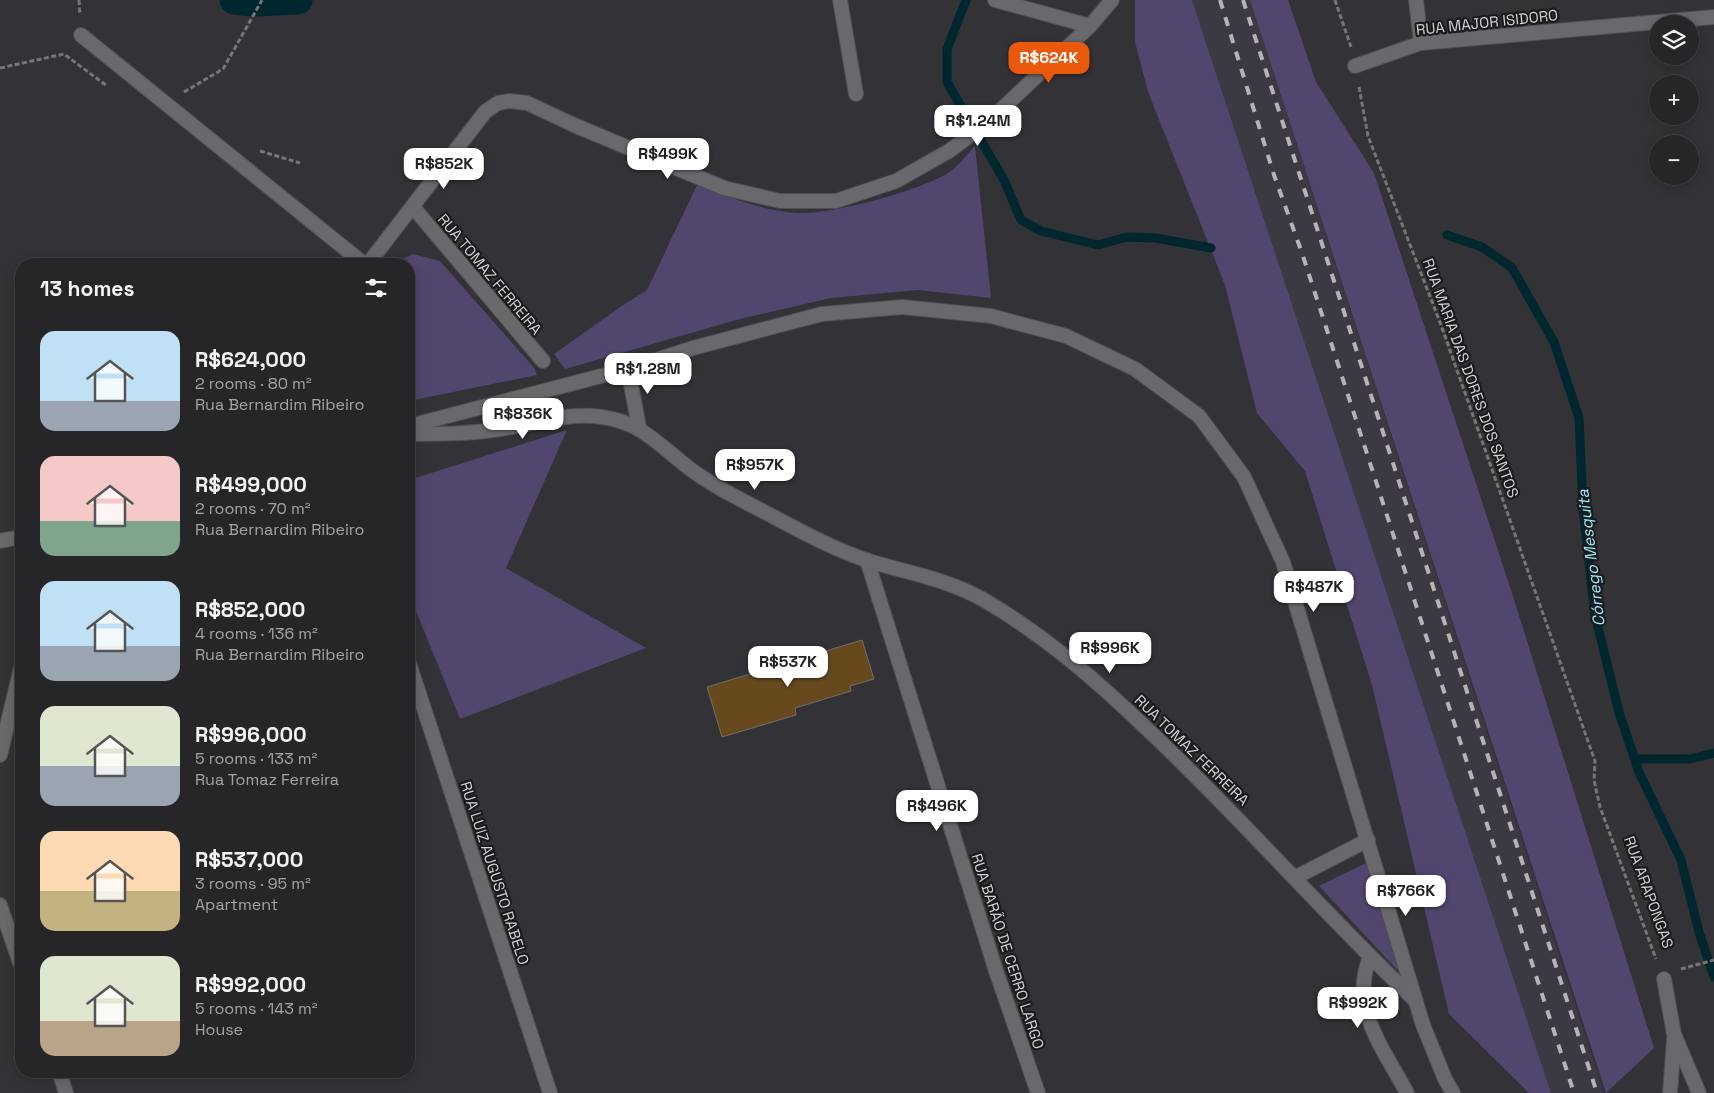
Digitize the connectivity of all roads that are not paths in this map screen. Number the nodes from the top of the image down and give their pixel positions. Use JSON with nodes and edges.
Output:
{"nodes":[{"id":1,"x":840,"y":0,"type":"edge"},
{"id":2,"x":995,"y":0,"type":"edge"},
{"id":3,"x":1112,"y":0,"type":"edge"},
{"id":4,"x":1416,"y":0,"type":"edge"},
{"id":5,"x":1714,"y":17,"type":"edge"},
{"id":6,"x":1090,"y":26,"type":"junction"},
{"id":7,"x":81,"y":35,"type":"dead end"},
{"id":8,"x":1420,"y":42,"type":"junction"},
{"id":9,"x":1355,"y":66,"type":"road end"},
{"id":10,"x":856,"y":94,"type":"dead end"},
{"id":11,"x":413,"y":207,"type":"junction"},
{"id":12,"x":359,"y":258,"type":"edge"},
{"id":13,"x":371,"y":258,"type":"edge"},
{"id":14,"x":543,"y":362,"type":"dead end"},
{"id":15,"x":628,"y":369,"type":"junction"},
{"id":16,"x":415,"y":424,"type":"edge"},
{"id":17,"x":639,"y":427,"type":"junction"},
{"id":18,"x":415,"y":434,"type":"edge"},
{"id":19,"x":867,"y":560,"type":"junction"},
{"id":20,"x":415,"y":681,"type":"edge"},
{"id":21,"x":15,"y":693,"type":"edge"},
{"id":22,"x":0,"y":755,"type":"edge"},
{"id":23,"x":1368,"y":840,"type":"junction"},
{"id":24,"x":1296,"y":877,"type":"junction"},
{"id":25,"x":0,"y":905,"type":"edge"},
{"id":26,"x":15,"y":949,"type":"edge"},
{"id":27,"x":1370,"y":957,"type":"junction"},
{"id":28,"x":1664,"y":979,"type":"road end"},
{"id":29,"x":1416,"y":1002,"type":"junction"},
{"id":30,"x":1674,"y":1034,"type":"junction"},
{"id":31,"x":61,"y":1078,"type":"edge"},
{"id":32,"x":66,"y":1093,"type":"edge"},
{"id":33,"x":550,"y":1093,"type":"edge"},
{"id":34,"x":1038,"y":1093,"type":"edge"},
{"id":35,"x":1407,"y":1093,"type":"edge"},
{"id":36,"x":1453,"y":1093,"type":"edge"},
{"id":37,"x":1670,"y":1093,"type":"edge"},
{"id":38,"x":1699,"y":1093,"type":"edge"}],
"edges":[{"from":1,"to":10,"type":"street"},
{"from":2,"to":6,"type":"street"},
{"from":3,"to":6,"type":"street"},
{"from":4,"to":8,"type":"street"},
{"from":5,"to":8,"type":"street","name":"RUA MAJOR ISIDORO"},
{"from":6,"to":11,"type":"street"},
{"from":7,"to":12,"type":"street"},
{"from":8,"to":9,"type":"street","name":"RUA MAJOR ISIDORO"},
{"from":11,"to":13,"type":"street"},
{"from":11,"to":14,"type":"street","name":"RUA TOMAZ FERREIRA"},
{"from":15,"to":16,"type":"street"},
{"from":15,"to":17,"type":"street"},
{"from":15,"to":23,"type":"street"},
{"from":17,"to":18,"type":"street","name":"RUA TOMAZ FERREIRA"},
{"from":17,"to":19,"type":"street","name":"RUA TOMAZ FERREIRA"},
{"from":19,"to":24,"type":"street","name":"RUA TOMAZ FERREIRA"},
{"from":19,"to":34,"type":"street","name":"RUA BARÃO DE CERRO LARGO"},
{"from":20,"to":33,"type":"street","name":"RUA LUIZ AUGUSTO RABELO"},
{"from":21,"to":22,"type":"street"},
{"from":23,"to":24,"type":"street"},
{"from":23,"to":29,"type":"street"},
{"from":24,"to":27,"type":"street","name":"RUA TOMAZ FERREIRA"},
{"from":25,"to":26,"type":"street"},
{"from":27,"to":29,"type":"street","name":"RUA TOMAZ FERREIRA"},
{"from":27,"to":35,"type":"street"},
{"from":28,"to":30,"type":"street"},
{"from":29,"to":36,"type":"street","name":"RUA TOMAZ FERREIRA"},
{"from":30,"to":37,"type":"street"},
{"from":30,"to":38,"type":"street"},
{"from":31,"to":32,"type":"street"}]}
